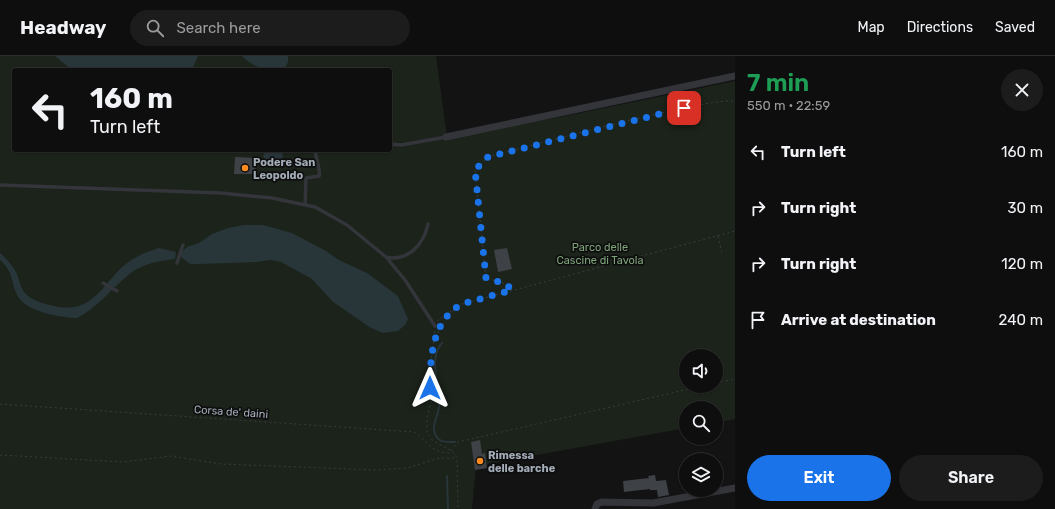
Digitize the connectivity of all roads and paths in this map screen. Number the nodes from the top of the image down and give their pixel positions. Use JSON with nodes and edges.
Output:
{"nodes":[{"id":1,"x":735,"y":76,"type":"edge"},
{"id":2,"x":681,"y":87,"type":"junction"},
{"id":3,"x":735,"y":102,"type":"edge"},
{"id":4,"x":684,"y":108,"type":"junction"},
{"id":5,"x":446,"y":137,"type":"joint"},
{"id":6,"x":392,"y":144,"type":"edge"},
{"id":7,"x":316,"y":152,"type":"edge"},
{"id":8,"x":0,"y":185,"type":"edge"},
{"id":9,"x":305,"y":205,"type":"junction"},
{"id":10,"x":428,"y":224,"type":"dead end"},
{"id":11,"x":735,"y":231,"type":"edge"},
{"id":12,"x":718,"y":236,"type":"junction"},
{"id":13,"x":183,"y":245,"type":"dead end"},
{"id":14,"x":722,"y":253,"type":"dead end"},
{"id":15,"x":386,"y":257,"type":"junction"},
{"id":16,"x":176,"y":263,"type":"dead end"},
{"id":17,"x":103,"y":283,"type":"dead end"},
{"id":18,"x":512,"y":290,"type":"junction"},
{"id":19,"x":117,"y":291,"type":"dead end"},
{"id":20,"x":455,"y":307,"type":"junction"},
{"id":21,"x":435,"y":326,"type":"junction"},
{"id":22,"x":433,"y":345,"type":"junction"},
{"id":23,"x":735,"y":378,"type":"edge"},
{"id":24,"x":723,"y":381,"type":"edge"},
{"id":25,"x":679,"y":391,"type":"edge"},
{"id":26,"x":0,"y":404,"type":"edge"},
{"id":27,"x":452,"y":451,"type":"junction"},
{"id":28,"x":0,"y":455,"type":"edge"},
{"id":29,"x":457,"y":458,"type":"junction"},
{"id":30,"x":735,"y":488,"type":"edge"},
{"id":31,"x":458,"y":509,"type":"edge"},
{"id":32,"x":595,"y":509,"type":"edge"}],
"edges":[{"from":1,"to":2,"type":"street"},
{"from":2,"to":4,"type":"path"},
{"from":2,"to":5,"type":"street"},
{"from":3,"to":4,"type":"path"},
{"from":4,"to":18,"type":"path"},
{"from":5,"to":6,"type":"lane"},
{"from":7,"to":9,"type":"lane"},
{"from":8,"to":9,"type":"lane"},
{"from":9,"to":15,"type":"lane"},
{"from":10,"to":15,"type":"lane"},
{"from":11,"to":12,"type":"path"},
{"from":12,"to":14,"type":"path"},
{"from":12,"to":18,"type":"path"},
{"from":13,"to":16,"type":"lane"},
{"from":15,"to":21,"type":"lane"},
{"from":17,"to":19,"type":"lane"},
{"from":18,"to":20,"type":"path"},
{"from":20,"to":21,"type":"path"},
{"from":20,"to":22,"type":"path"},
{"from":21,"to":22,"type":"path"},
{"from":22,"to":27,"type":"path"},
{"from":23,"to":24,"type":"path"},
{"from":25,"to":27,"type":"path"},
{"from":26,"to":27,"type":"path","name":"Corsa de' daini"},
{"from":27,"to":29,"type":"path"},
{"from":28,"to":29,"type":"path"},
{"from":29,"to":31,"type":"path"},
{"from":30,"to":32,"type":"street"}]}
